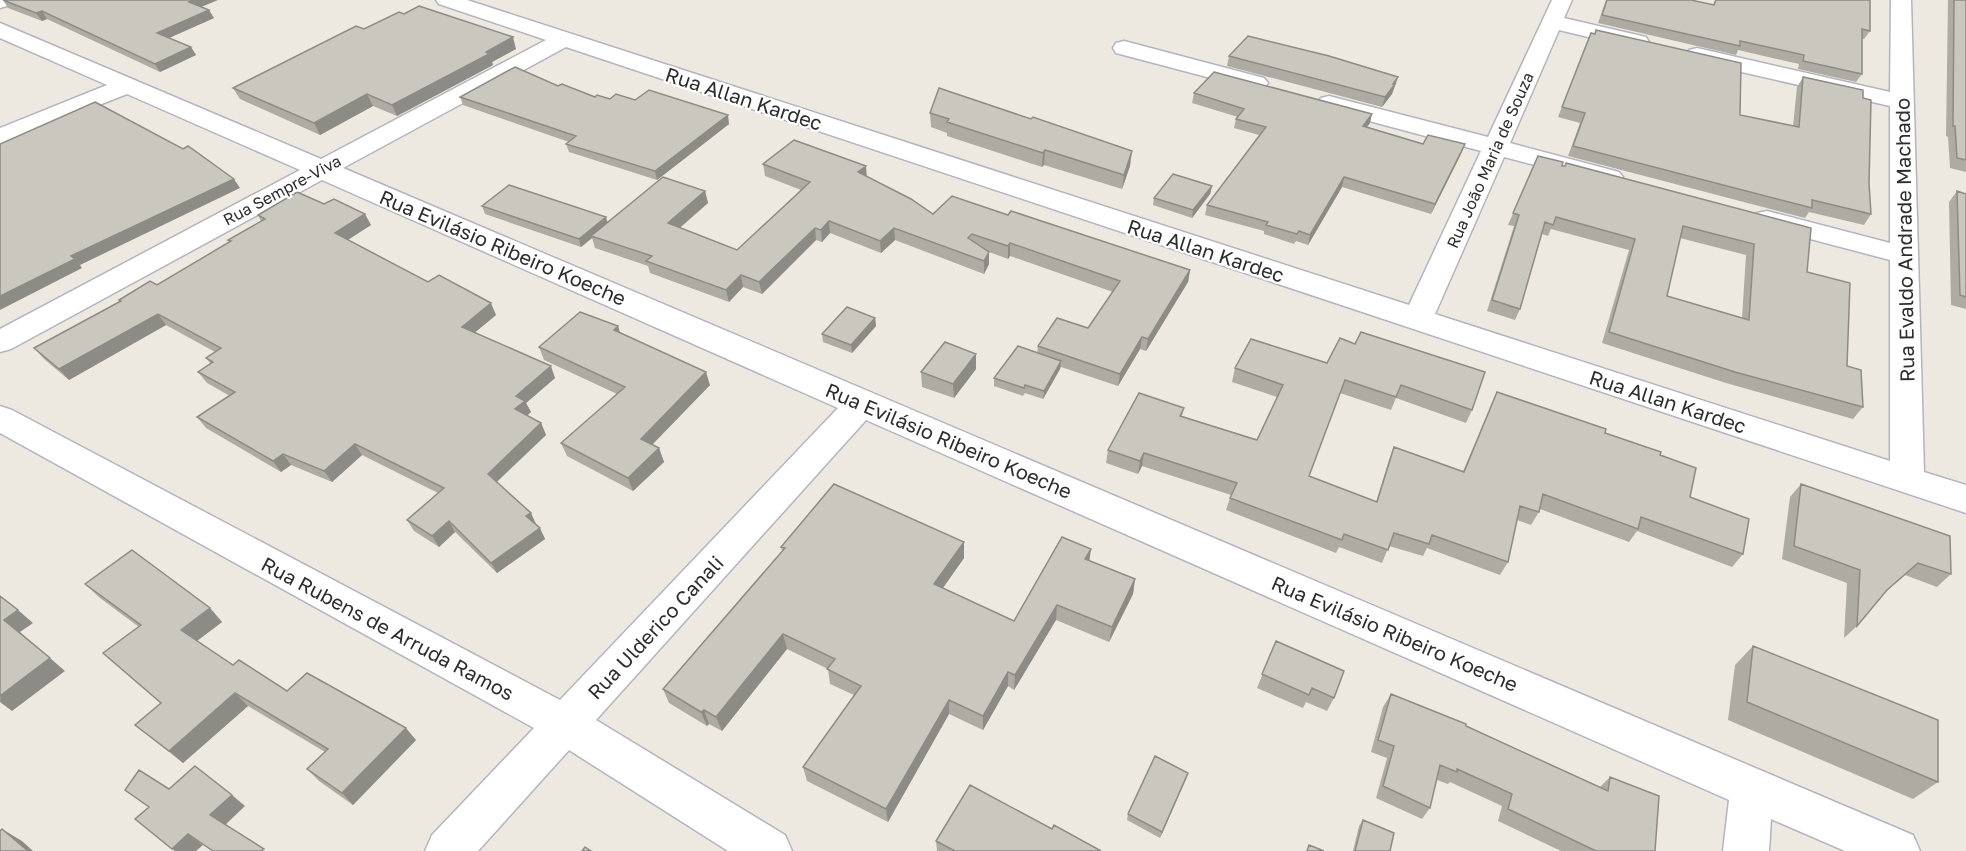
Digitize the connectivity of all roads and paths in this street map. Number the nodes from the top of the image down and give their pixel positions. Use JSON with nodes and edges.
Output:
{"nodes":[{"id":1,"x":7,"y":0,"type":"edge"},
{"id":2,"x":446,"y":0,"type":"edge"},
{"id":3,"x":1901,"y":0,"type":"edge"},
{"id":4,"x":0,"y":2,"type":"edge"},
{"id":5,"x":1557,"y":11,"type":"edge"},
{"id":6,"x":0,"y":30,"type":"edge"},
{"id":7,"x":564,"y":39,"type":"junction"},
{"id":8,"x":1657,"y":46,"type":"edge"},
{"id":9,"x":1124,"y":48,"type":"dead end"},
{"id":10,"x":1681,"y":52,"type":"edge"},
{"id":11,"x":128,"y":85,"type":"junction"},
{"id":12,"x":1902,"y":102,"type":"junction"},
{"id":13,"x":0,"y":137,"type":"edge"},
{"id":14,"x":1496,"y":147,"type":"junction"},
{"id":15,"x":322,"y":169,"type":"junction"},
{"id":16,"x":1632,"y":183,"type":"edge"},
{"id":17,"x":1746,"y":213,"type":"edge"},
{"id":18,"x":1904,"y":255,"type":"junction"},
{"id":19,"x":1418,"y":319,"type":"junction"},
{"id":20,"x":0,"y":342,"type":"edge"},
{"id":21,"x":862,"y":403,"type":"junction"},
{"id":22,"x":0,"y":418,"type":"edge"},
{"id":23,"x":1907,"y":480,"type":"junction"},
{"id":24,"x":1966,"y":499,"type":"edge"},
{"id":25,"x":565,"y":724,"type":"junction"},
{"id":26,"x":1752,"y":788,"type":"junction"},
{"id":27,"x":448,"y":851,"type":"edge"},
{"id":28,"x":769,"y":851,"type":"edge"},
{"id":29,"x":1746,"y":851,"type":"edge"},
{"id":30,"x":1897,"y":851,"type":"edge"}],
"edges":[{"from":1,"to":4,"type":"street"},
{"from":2,"to":7,"type":"street","name":"Rua Allan Kardec"},
{"from":3,"to":12,"type":"street","name":"Rua Evaldo Andrade Machado"},
{"from":5,"to":8,"type":"street"},
{"from":5,"to":14,"type":"street","name":"Rua João Maria de Souza"},
{"from":6,"to":11,"type":"street","name":"Rua Evilásio Ribeiro Koeche"},
{"from":7,"to":15,"type":"street","name":"Rua Sempre-Viva"},
{"from":7,"to":19,"type":"street","name":"Rua Allan Kardec"},
{"from":9,"to":14,"type":"street"},
{"from":10,"to":12,"type":"street"},
{"from":11,"to":13,"type":"street"},
{"from":11,"to":15,"type":"street","name":"Rua Evilásio Ribeiro Koeche"},
{"from":12,"to":18,"type":"street","name":"Rua Evaldo Andrade Machado"},
{"from":14,"to":16,"type":"street"},
{"from":14,"to":19,"type":"street","name":"Rua João Maria de Souza"},
{"from":15,"to":20,"type":"street","name":"Rua Sempre-Viva"},
{"from":15,"to":21,"type":"street","name":"Rua Evilásio Ribeiro Koeche"},
{"from":17,"to":18,"type":"street"},
{"from":18,"to":23,"type":"street","name":"Rua Evaldo Andrade Machado"},
{"from":19,"to":23,"type":"street","name":"Rua Allan Kardec"},
{"from":21,"to":25,"type":"street","name":"Rua Ulderico Canali"},
{"from":21,"to":26,"type":"street","name":"Rua Evilásio Ribeiro Koeche"},
{"from":22,"to":25,"type":"street","name":"Rua Rubens de Arruda Ramos"},
{"from":23,"to":24,"type":"street","name":"Rua Allan Kardec"},
{"from":25,"to":27,"type":"street","name":"Rua Ulderico Canali"},
{"from":25,"to":28,"type":"street","name":"Rua Rubens de Arruda Ramos"},
{"from":26,"to":29,"type":"street"},
{"from":26,"to":30,"type":"street","name":"Rua Evilásio Ribeiro Koeche"}]}
